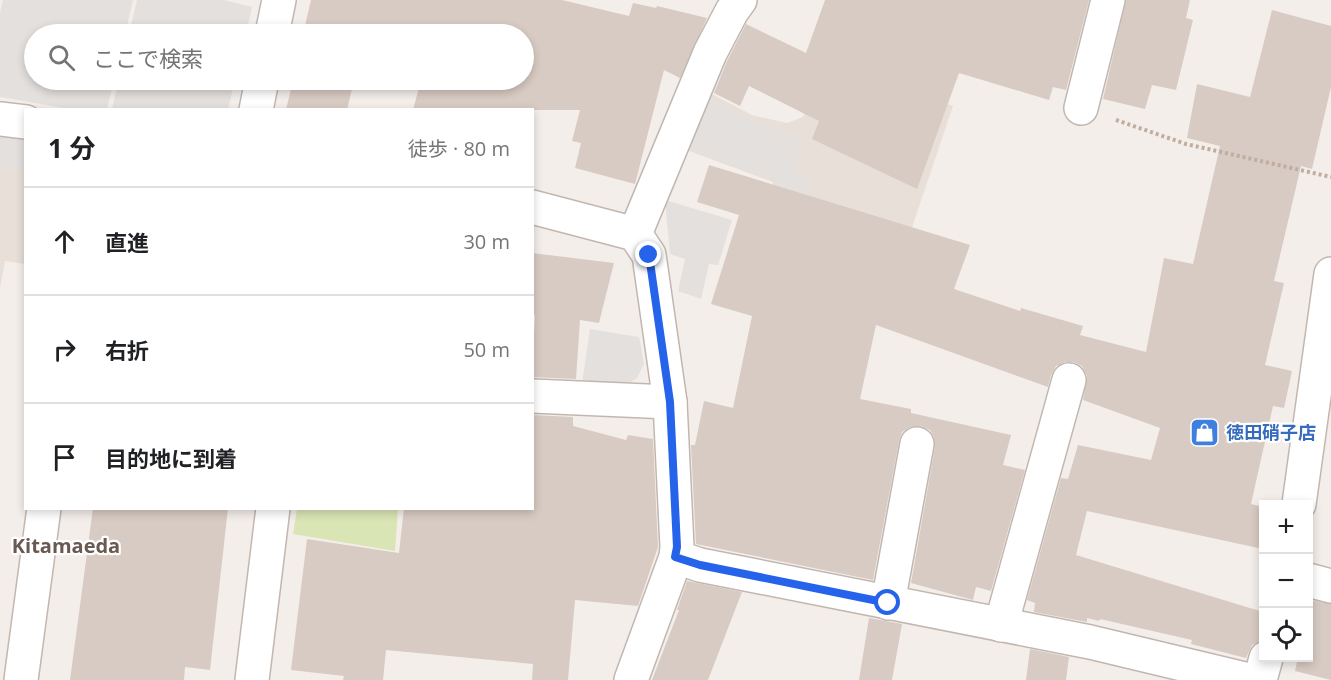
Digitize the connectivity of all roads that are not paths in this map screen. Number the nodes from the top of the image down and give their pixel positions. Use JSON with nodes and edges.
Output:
{"nodes":[{"id":1,"x":279,"y":0,"type":"edge"},
{"id":2,"x":740,"y":0,"type":"edge"},
{"id":3,"x":1108,"y":0,"type":"edge"},
{"id":4,"x":274,"y":24,"type":"edge"},
{"id":5,"x":260,"y":90,"type":"edge"},
{"id":6,"x":256,"y":108,"type":"edge"},
{"id":7,"x":1081,"y":108,"type":"road end"},
{"id":8,"x":0,"y":118,"type":"edge"},
{"id":9,"x":24,"y":122,"type":"edge"},
{"id":10,"x":534,"y":208,"type":"edge"},
{"id":11,"x":635,"y":234,"type":"junction"},
{"id":12,"x":1331,"y":274,"type":"edge"},
{"id":13,"x":1069,"y":380,"type":"dead end"},
{"id":14,"x":534,"y":396,"type":"edge"},
{"id":15,"x":670,"y":402,"type":"junction"},
{"id":16,"x":917,"y":444,"type":"dead end"},
{"id":17,"x":1300,"y":500,"type":"edge"},
{"id":18,"x":44,"y":510,"type":"edge"},
{"id":19,"x":273,"y":510,"type":"edge"},
{"id":20,"x":675,"y":557,"type":"junction"},
{"id":21,"x":1313,"y":581,"type":"edge"},
{"id":22,"x":1331,"y":585,"type":"edge"},
{"id":23,"x":888,"y":603,"type":"junction"},
{"id":24,"x":1001,"y":625,"type":"junction"},
{"id":25,"x":1265,"y":662,"type":"edge"},
{"id":26,"x":21,"y":680,"type":"edge"},
{"id":27,"x":252,"y":680,"type":"edge"},
{"id":28,"x":631,"y":680,"type":"edge"},
{"id":29,"x":1249,"y":680,"type":"edge"},
{"id":30,"x":1260,"y":680,"type":"edge"}],
"edges":[{"from":1,"to":4,"type":"street"},
{"from":2,"to":11,"type":"street"},
{"from":3,"to":7,"type":"street"},
{"from":5,"to":6,"type":"street"},
{"from":8,"to":9,"type":"street"},
{"from":10,"to":11,"type":"street"},
{"from":11,"to":15,"type":"street"},
{"from":12,"to":17,"type":"street"},
{"from":13,"to":24,"type":"street"},
{"from":14,"to":15,"type":"street"},
{"from":15,"to":20,"type":"street"},
{"from":16,"to":23,"type":"street"},
{"from":18,"to":26,"type":"street"},
{"from":19,"to":27,"type":"street"},
{"from":20,"to":23,"type":"street"},
{"from":20,"to":28,"type":"street"},
{"from":21,"to":22,"type":"street"},
{"from":23,"to":24,"type":"street"},
{"from":24,"to":29,"type":"street"},
{"from":25,"to":30,"type":"street"}]}
